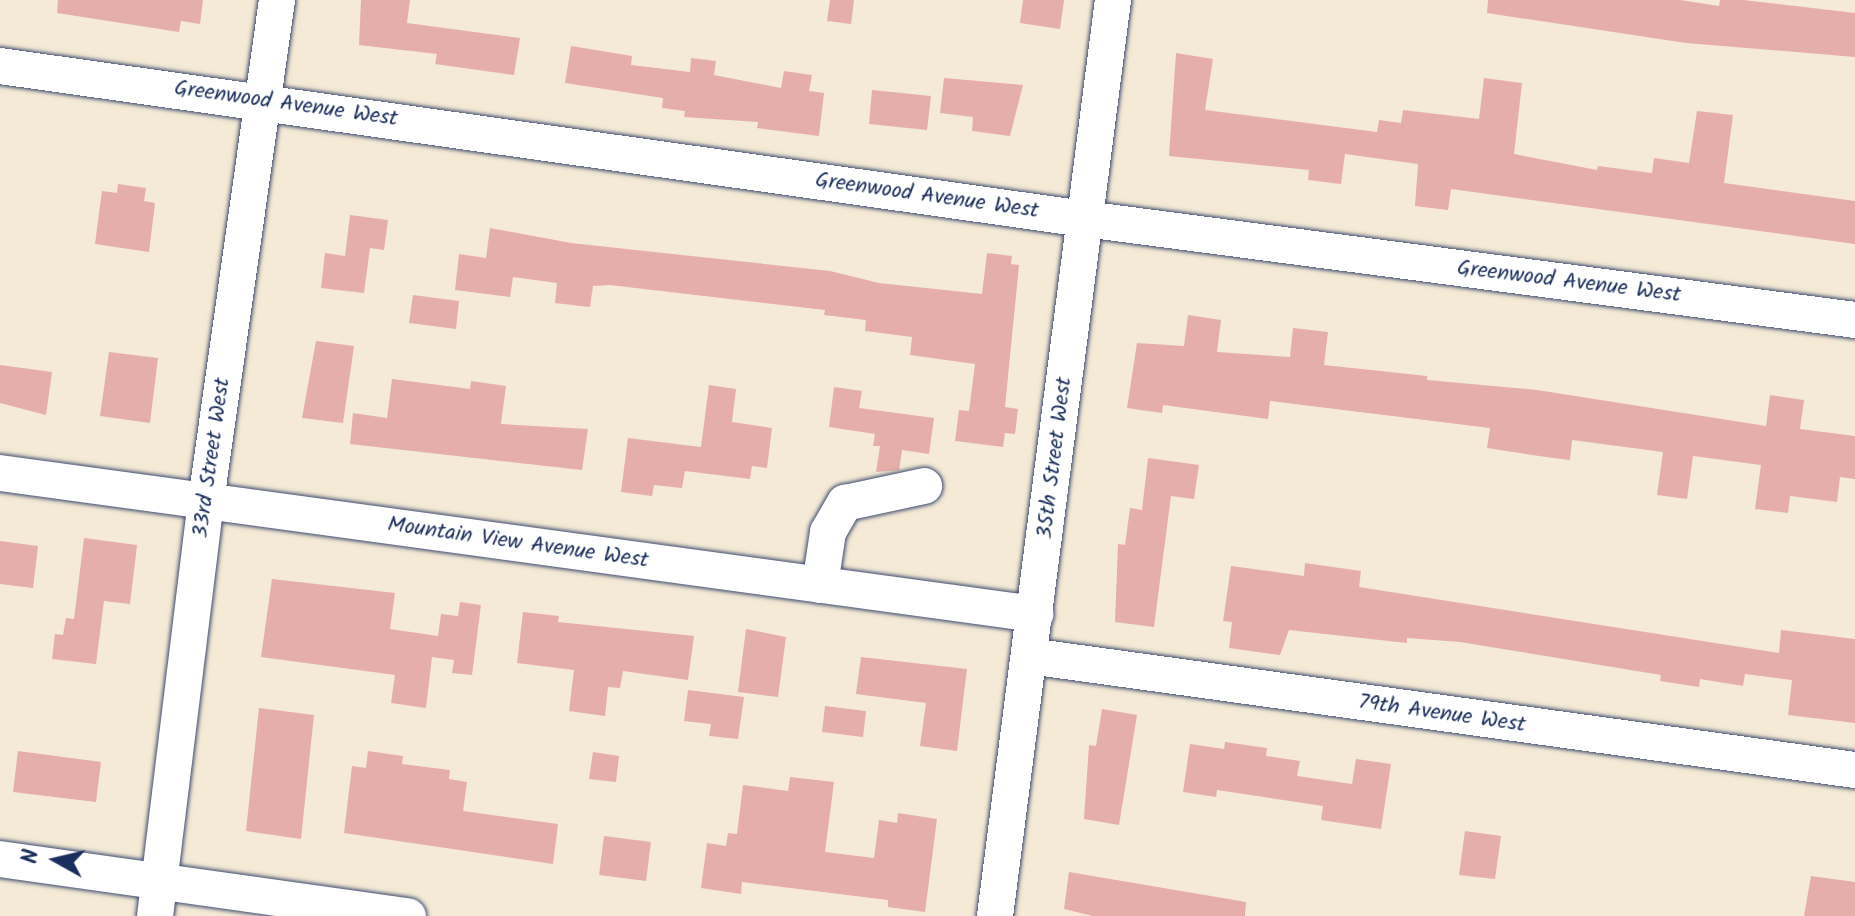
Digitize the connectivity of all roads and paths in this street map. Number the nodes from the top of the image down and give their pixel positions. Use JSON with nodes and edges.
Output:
{"nodes":[{"id":1,"x":277,"y":0,"type":"edge"},
{"id":2,"x":1113,"y":0,"type":"edge"},
{"id":3,"x":0,"y":66,"type":"edge"},
{"id":4,"x":264,"y":100,"type":"junction"},
{"id":5,"x":1085,"y":219,"type":"junction"},
{"id":6,"x":1855,"y":320,"type":"edge"},
{"id":7,"x":0,"y":473,"type":"edge"},
{"id":8,"x":924,"y":486,"type":"dead end"},
{"id":9,"x":206,"y":501,"type":"junction"},
{"id":10,"x":820,"y":585,"type":"junction"},
{"id":11,"x":1035,"y":614,"type":"junction"},
{"id":12,"x":1029,"y":656,"type":"junction"},
{"id":13,"x":1855,"y":770,"type":"edge"},
{"id":14,"x":0,"y":859,"type":"edge"},
{"id":15,"x":157,"y":899,"type":"edge"},
{"id":16,"x":408,"y":916,"type":"edge"},
{"id":17,"x":995,"y":916,"type":"edge"}],
"edges":[{"from":1,"to":4,"type":"street","name":"33rd Street West"},
{"from":2,"to":5,"type":"street","name":"35th Street West"},
{"from":3,"to":4,"type":"street","name":"Greenwood Avenue West"},
{"from":4,"to":5,"type":"street","name":"Greenwood Avenue West"},
{"from":4,"to":9,"type":"street","name":"33rd Street West"},
{"from":5,"to":6,"type":"street","name":"Greenwood Avenue West"},
{"from":5,"to":11,"type":"street","name":"35th Street West"},
{"from":7,"to":9,"type":"street","name":"Mountain View Avenue West"},
{"from":8,"to":10,"type":"street"},
{"from":9,"to":10,"type":"street","name":"Mountain View Avenue West"},
{"from":9,"to":15,"type":"street","name":"33rd Street West"},
{"from":10,"to":11,"type":"street","name":"Mountain View Avenue West"},
{"from":11,"to":12,"type":"street","name":"35th Street West"},
{"from":12,"to":13,"type":"street","name":"79th Avenue West"},
{"from":12,"to":17,"type":"street","name":"35th Street West"},
{"from":14,"to":15,"type":"street"},
{"from":15,"to":16,"type":"street"}]}
